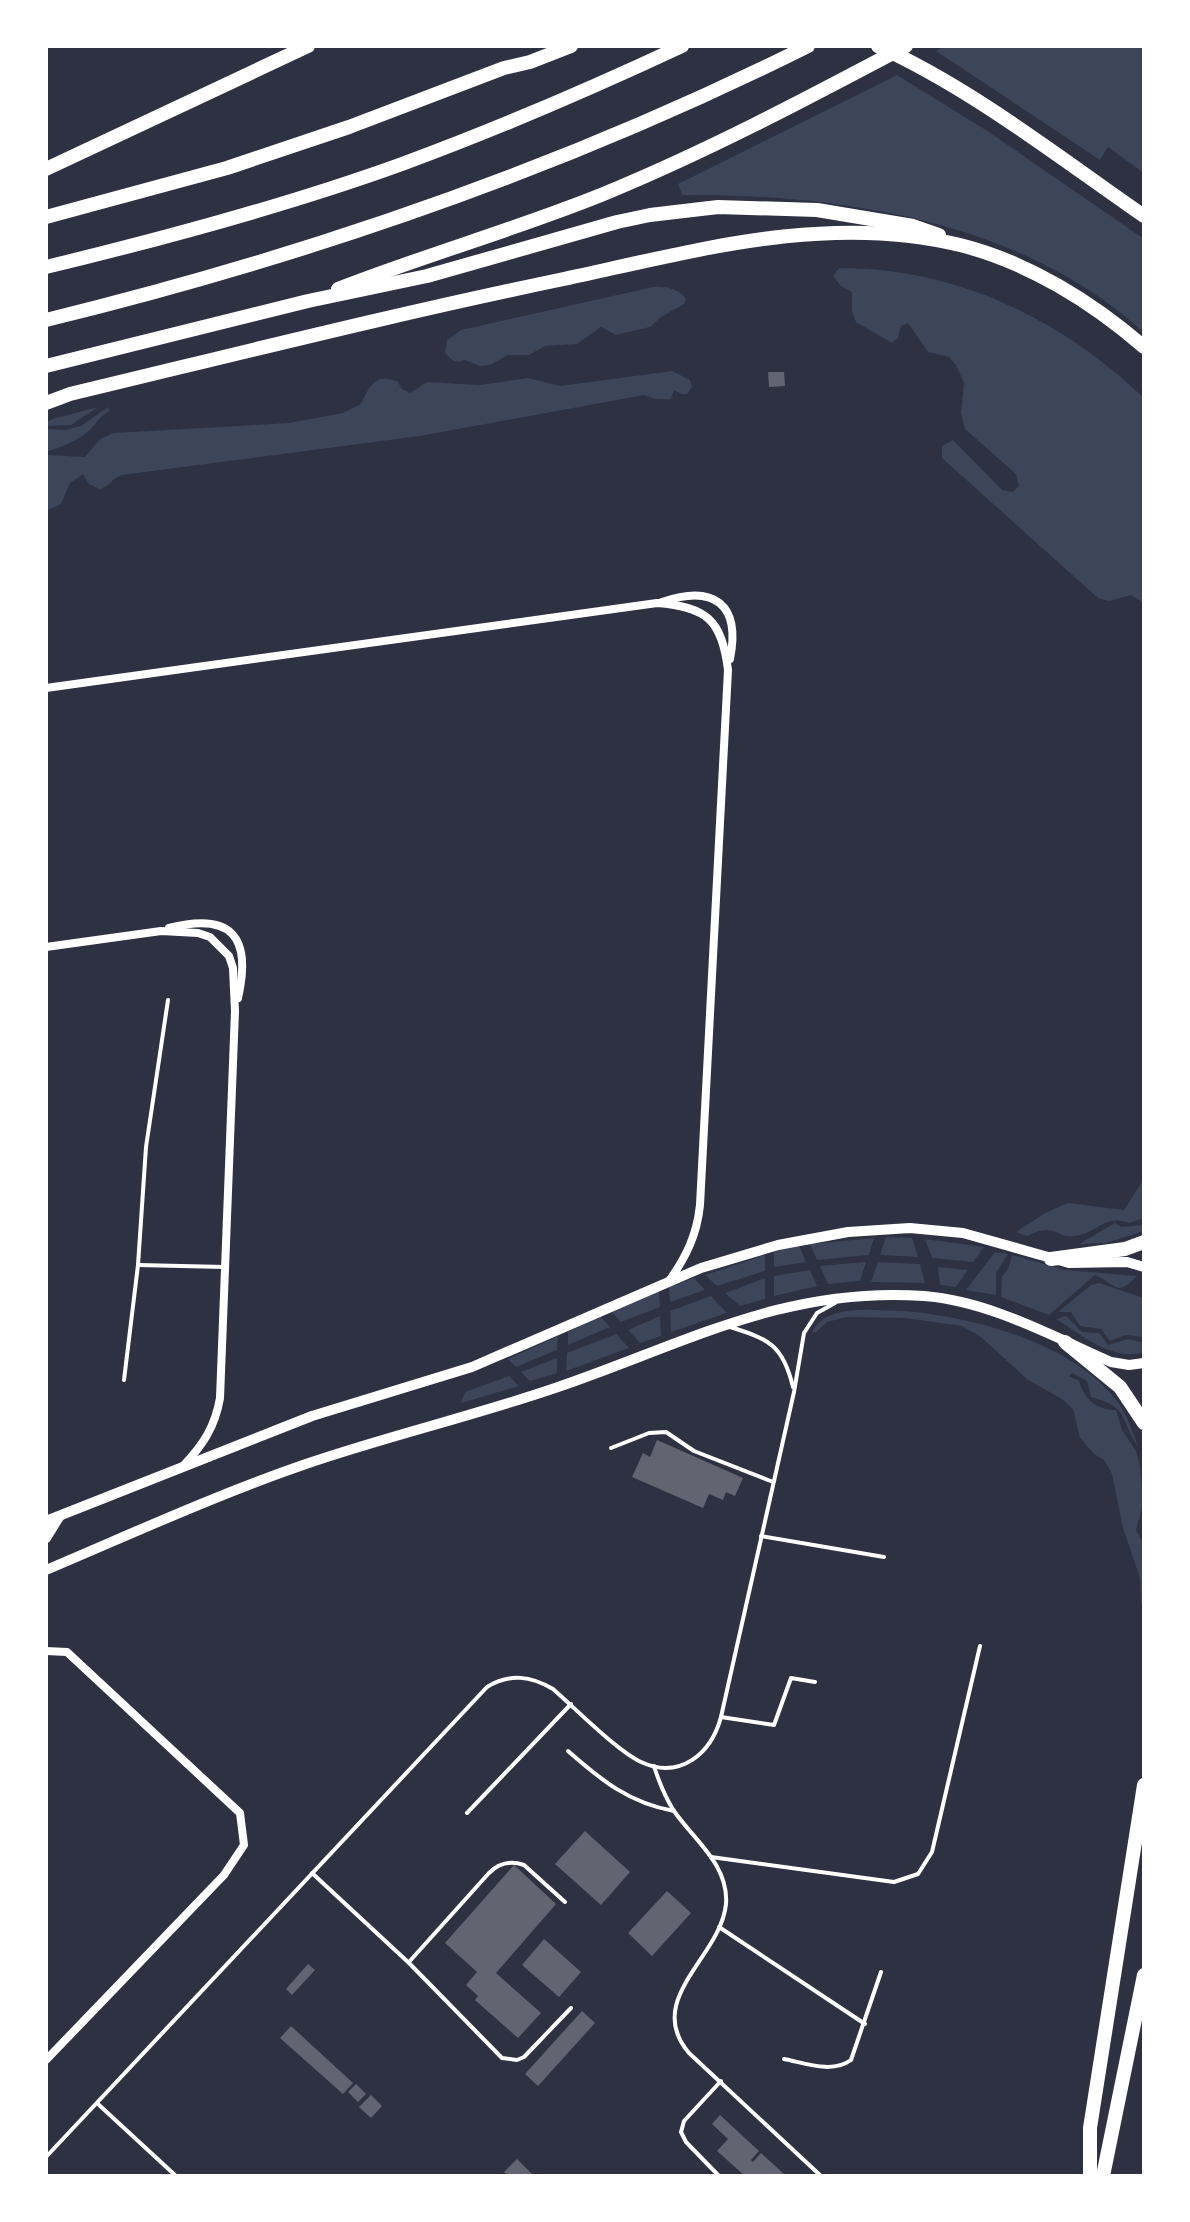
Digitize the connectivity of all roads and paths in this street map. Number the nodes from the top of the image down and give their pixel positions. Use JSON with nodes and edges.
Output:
{"nodes":[{"id":1,"x":308,"y":46,"type":"edge"},
{"id":2,"x":545,"y":46,"type":"edge"},
{"id":3,"x":571,"y":46,"type":"edge"},
{"id":4,"x":682,"y":46,"type":"edge"},
{"id":5,"x":808,"y":46,"type":"edge"},
{"id":6,"x":878,"y":46,"type":"edge"},
{"id":7,"x":906,"y":46,"type":"edge"},
{"id":8,"x":504,"y":68,"type":"junction"},
{"id":9,"x":46,"y":169,"type":"edge"},
{"id":10,"x":1144,"y":216,"type":"edge"},
{"id":11,"x":46,"y":217,"type":"edge"},
{"id":12,"x":959,"y":245,"type":"junction"},
{"id":13,"x":46,"y":267,"type":"edge"},
{"id":14,"x":308,"y":301,"type":"junction"},
{"id":15,"x":46,"y":320,"type":"edge"},
{"id":16,"x":1144,"y":347,"type":"edge"},
{"id":17,"x":46,"y":366,"type":"edge"},
{"id":18,"x":46,"y":403,"type":"edge"},
{"id":19,"x":657,"y":603,"type":"junction"},
{"id":20,"x":728,"y":670,"type":"junction"},
{"id":21,"x":46,"y":688,"type":"edge"},
{"id":22,"x":161,"y":931,"type":"junction"},
{"id":23,"x":46,"y":947,"type":"edge"},
{"id":24,"x":168,"y":1000,"type":"dead end"},
{"id":25,"x":235,"y":1011,"type":"junction"},
{"id":26,"x":1144,"y":1242,"type":"edge"},
{"id":27,"x":1051,"y":1259,"type":"junction"},
{"id":28,"x":138,"y":1265,"type":"junction"},
{"id":29,"x":225,"y":1267,"type":"junction"},
{"id":30,"x":1144,"y":1267,"type":"edge"},
{"id":31,"x":669,"y":1281,"type":"junction"},
{"id":32,"x":848,"y":1297,"type":"junction"},
{"id":33,"x":724,"y":1325,"type":"junction"},
{"id":34,"x":1065,"y":1342,"type":"junction"},
{"id":35,"x":1144,"y":1363,"type":"edge"},
{"id":36,"x":124,"y":1380,"type":"dead end"},
{"id":37,"x":794,"y":1392,"type":"junction"},
{"id":38,"x":1144,"y":1423,"type":"edge"},
{"id":39,"x":611,"y":1448,"type":"dead end"},
{"id":40,"x":182,"y":1467,"type":"junction"},
{"id":41,"x":773,"y":1482,"type":"junction"},
{"id":42,"x":59,"y":1517,"type":"junction"},
{"id":43,"x":46,"y":1519,"type":"edge"},
{"id":44,"x":761,"y":1536,"type":"junction"},
{"id":45,"x":46,"y":1538,"type":"edge"},
{"id":46,"x":884,"y":1557,"type":"dead end"},
{"id":47,"x":46,"y":1570,"type":"edge"},
{"id":48,"x":980,"y":1646,"type":"dead end"},
{"id":49,"x":46,"y":1651,"type":"edge"},
{"id":50,"x":815,"y":1682,"type":"dead end"},
{"id":51,"x":571,"y":1704,"type":"junction"},
{"id":52,"x":721,"y":1717,"type":"junction"},
{"id":53,"x":568,"y":1751,"type":"dead end"},
{"id":54,"x":654,"y":1766,"type":"junction"},
{"id":55,"x":1144,"y":1785,"type":"edge"},
{"id":56,"x":674,"y":1811,"type":"junction"},
{"id":57,"x":467,"y":1813,"type":"dead end"},
{"id":58,"x":711,"y":1857,"type":"junction"},
{"id":59,"x":312,"y":1873,"type":"junction"},
{"id":60,"x":565,"y":1902,"type":"dead end"},
{"id":61,"x":719,"y":1927,"type":"junction"},
{"id":62,"x":409,"y":1963,"type":"junction"},
{"id":63,"x":881,"y":1972,"type":"dead end"},
{"id":64,"x":1144,"y":1975,"type":"edge"},
{"id":65,"x":571,"y":2008,"type":"dead end"},
{"id":66,"x":865,"y":2024,"type":"junction"},
{"id":67,"x":784,"y":2059,"type":"dead end"},
{"id":68,"x":46,"y":2060,"type":"edge"},
{"id":69,"x":721,"y":2081,"type":"junction"},
{"id":70,"x":98,"y":2104,"type":"junction"},
{"id":71,"x":46,"y":2157,"type":"edge"},
{"id":72,"x":176,"y":2176,"type":"edge"},
{"id":73,"x":719,"y":2176,"type":"edge"},
{"id":74,"x":821,"y":2176,"type":"edge"},
{"id":75,"x":1090,"y":2176,"type":"edge"},
{"id":76,"x":1103,"y":2176,"type":"edge"}],
"edges":[{"from":1,"to":9,"type":"highway"},
{"from":2,"to":8,"type":"highway"},
{"from":3,"to":8,"type":"highway"},
{"from":4,"to":13,"type":"highway"},
{"from":5,"to":15,"type":"highway"},
{"from":6,"to":10,"type":"highway"},
{"from":7,"to":14,"type":"highway"},
{"from":8,"to":11,"type":"highway"},
{"from":12,"to":14,"type":"highway"},
{"from":12,"to":16,"type":"highway"},
{"from":12,"to":18,"type":"highway"},
{"from":14,"to":17,"type":"highway"},
{"from":19,"to":20,"type":"street"},
{"from":19,"to":20,"type":"street"},
{"from":19,"to":21,"type":"street"},
{"from":20,"to":31,"type":"street"},
{"from":22,"to":23,"type":"street"},
{"from":22,"to":25,"type":"street"},
{"from":22,"to":25,"type":"street"},
{"from":24,"to":28,"type":"lane"},
{"from":25,"to":29,"type":"street"},
{"from":26,"to":27,"type":"highway"},
{"from":27,"to":30,"type":"street"},
{"from":27,"to":31,"type":"street"},
{"from":28,"to":29,"type":"lane"},
{"from":28,"to":36,"type":"lane"},
{"from":29,"to":40,"type":"street"},
{"from":31,"to":40,"type":"street"},
{"from":32,"to":33,"type":"street"},
{"from":32,"to":34,"type":"street"},
{"from":32,"to":37,"type":"lane"},
{"from":33,"to":37,"type":"lane"},
{"from":33,"to":47,"type":"street"},
{"from":34,"to":35,"type":"street"},
{"from":34,"to":38,"type":"highway"},
{"from":37,"to":41,"type":"lane"},
{"from":39,"to":41,"type":"lane"},
{"from":40,"to":42,"type":"street"},
{"from":41,"to":44,"type":"lane"},
{"from":42,"to":43,"type":"street"},
{"from":42,"to":45,"type":"street"},
{"from":44,"to":46,"type":"lane"},
{"from":44,"to":52,"type":"lane"},
{"from":48,"to":58,"type":"lane"},
{"from":49,"to":68,"type":"street"},
{"from":50,"to":52,"type":"lane"},
{"from":51,"to":54,"type":"lane"},
{"from":51,"to":57,"type":"lane"},
{"from":51,"to":59,"type":"lane"},
{"from":52,"to":54,"type":"lane"},
{"from":53,"to":56,"type":"lane"},
{"from":54,"to":56,"type":"lane"},
{"from":55,"to":75,"type":"highway"},
{"from":56,"to":58,"type":"lane"},
{"from":58,"to":61,"type":"lane"},
{"from":59,"to":62,"type":"lane"},
{"from":59,"to":70,"type":"lane"},
{"from":60,"to":62,"type":"lane"},
{"from":61,"to":66,"type":"lane"},
{"from":61,"to":69,"type":"lane"},
{"from":62,"to":65,"type":"lane"},
{"from":63,"to":66,"type":"lane"},
{"from":64,"to":76,"type":"highway"},
{"from":66,"to":67,"type":"lane"},
{"from":69,"to":73,"type":"lane"},
{"from":69,"to":74,"type":"lane"},
{"from":70,"to":71,"type":"lane"},
{"from":70,"to":72,"type":"lane"}]}
